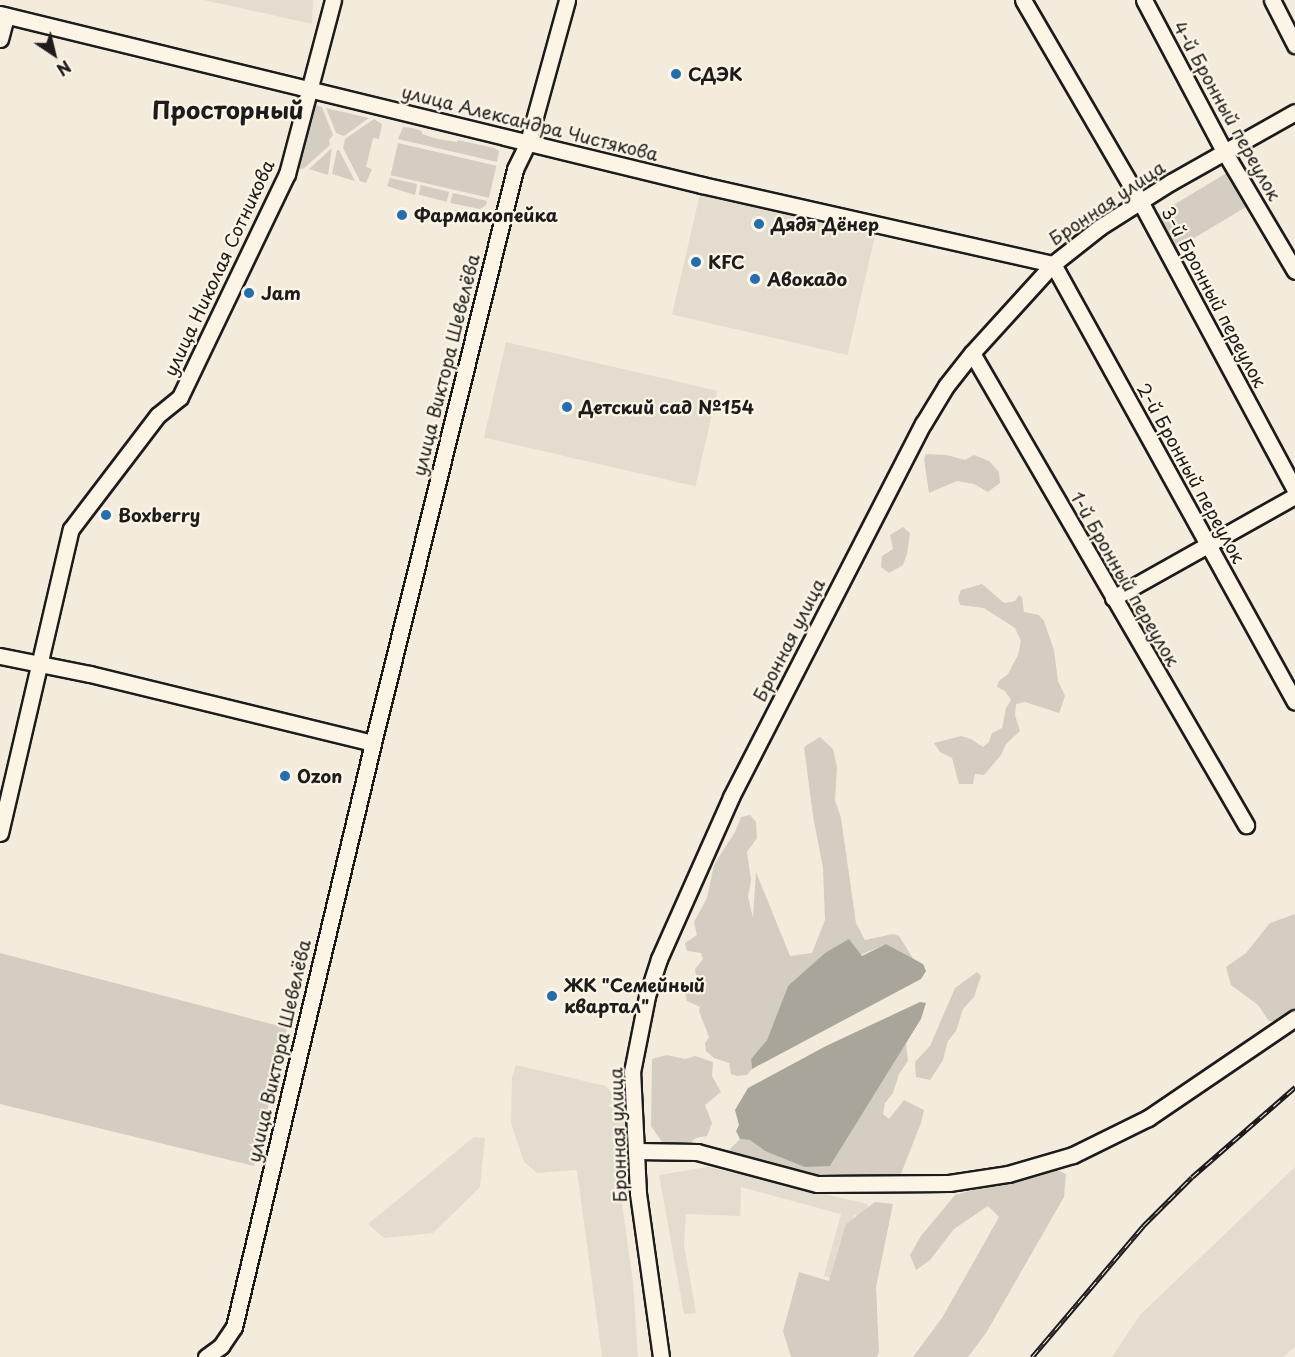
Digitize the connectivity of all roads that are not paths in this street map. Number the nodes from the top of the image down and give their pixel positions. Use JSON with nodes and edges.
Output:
{"nodes":[{"id":1,"x":333,"y":0,"type":"edge"},
{"id":2,"x":567,"y":0,"type":"edge"},
{"id":3,"x":1023,"y":0,"type":"edge"},
{"id":4,"x":1144,"y":0,"type":"edge"},
{"id":5,"x":1272,"y":0,"type":"edge"},
{"id":6,"x":3,"y":15,"type":"edge"},
{"id":7,"x":0,"y":39,"type":"edge"},
{"id":8,"x":1295,"y":45,"type":"edge"},
{"id":9,"x":310,"y":89,"type":"junction"},
{"id":10,"x":1295,"y":112,"type":"edge"},
{"id":11,"x":528,"y":142,"type":"junction"},
{"id":12,"x":1224,"y":152,"type":"junction"},
{"id":13,"x":1140,"y":201,"type":"junction"},
{"id":14,"x":1053,"y":264,"type":"junction"},
{"id":15,"x":1295,"y":271,"type":"edge"},
{"id":16,"x":972,"y":353,"type":"junction"},
{"id":17,"x":1295,"y":490,"type":"edge"},
{"id":18,"x":1295,"y":496,"type":"edge"},
{"id":19,"x":1209,"y":545,"type":"junction"},
{"id":20,"x":1113,"y":598,"type":"junction"},
{"id":21,"x":0,"y":656,"type":"edge"},
{"id":22,"x":39,"y":664,"type":"junction"},
{"id":23,"x":1295,"y":702,"type":"edge"},
{"id":24,"x":372,"y":743,"type":"junction"},
{"id":25,"x":1246,"y":825,"type":"dead end"},
{"id":26,"x":0,"y":833,"type":"edge"},
{"id":27,"x":1295,"y":1018,"type":"edge"},
{"id":28,"x":637,"y":1151,"type":"junction"},
{"id":29,"x":206,"y":1357,"type":"edge"},
{"id":30,"x":661,"y":1357,"type":"edge"}],
"edges":[{"from":1,"to":9,"type":"street","name":"улица Николая Сотникова"},
{"from":2,"to":11,"type":"street","name":"улица Виктора Шевелёва"},
{"from":3,"to":13,"type":"street","name":"3-й Бронный переулок"},
{"from":4,"to":12,"type":"street","name":"4-й Бронный переулок"},
{"from":5,"to":8,"type":"street"},
{"from":6,"to":7,"type":"street"},
{"from":6,"to":9,"type":"street","name":"улица Александра Чистякова"},
{"from":9,"to":11,"type":"street","name":"улица Александра Чистякова"},
{"from":9,"to":22,"type":"street","name":"улица Николая Сотникова"},
{"from":10,"to":12,"type":"street","name":"Бронная улица"},
{"from":11,"to":14,"type":"street","name":"улица Александра Чистякова"},
{"from":11,"to":24,"type":"street","name":"улица Виктора Шевелёва"},
{"from":12,"to":13,"type":"street","name":"Бронная улица"},
{"from":12,"to":15,"type":"street","name":"4-й Бронный переулок"},
{"from":13,"to":14,"type":"street","name":"Бронная улица"},
{"from":13,"to":17,"type":"street","name":"3-й Бронный переулок"},
{"from":14,"to":16,"type":"street","name":"Бронная улица"},
{"from":14,"to":19,"type":"street","name":"2-й Бронный переулок"},
{"from":16,"to":20,"type":"street","name":"1-й Бронный переулок"},
{"from":16,"to":28,"type":"street","name":"Бронная улица"},
{"from":18,"to":19,"type":"street"},
{"from":19,"to":20,"type":"street"},
{"from":19,"to":23,"type":"street","name":"2-й Бронный переулок"},
{"from":20,"to":25,"type":"street","name":"1-й Бронный переулок"},
{"from":21,"to":22,"type":"street"},
{"from":22,"to":24,"type":"street"},
{"from":22,"to":26,"type":"street","name":"улица Николая Сотникова"},
{"from":24,"to":29,"type":"street","name":"улица Виктора Шевелёва"},
{"from":27,"to":28,"type":"street"},
{"from":28,"to":30,"type":"street","name":"Бронная улица"}]}
